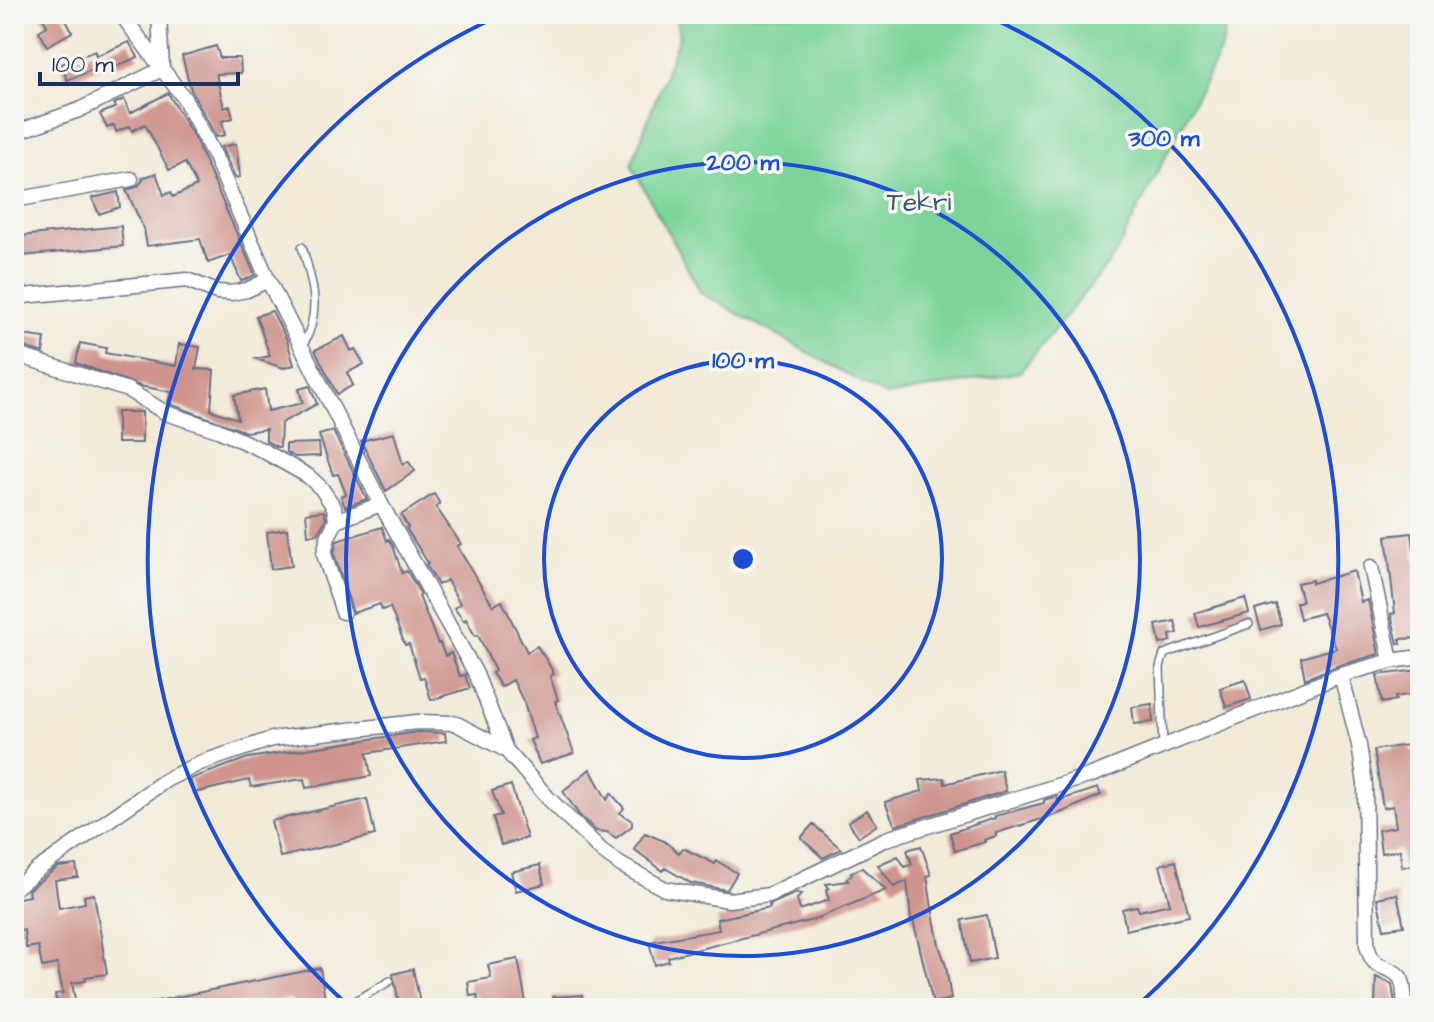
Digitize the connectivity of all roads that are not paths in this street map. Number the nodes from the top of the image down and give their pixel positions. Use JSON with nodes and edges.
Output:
{"nodes":[{"id":1,"x":121,"y":14,"type":"edge"},
{"id":2,"x":159,"y":14,"type":"edge"},
{"id":3,"x":162,"y":69,"type":"junction"},
{"id":4,"x":14,"y":133,"type":"edge"},
{"id":5,"x":131,"y":179,"type":"dead end"},
{"id":6,"x":14,"y":200,"type":"edge"},
{"id":7,"x":302,"y":247,"type":"dead end"},
{"id":8,"x":268,"y":280,"type":"junction"},
{"id":9,"x":14,"y":297,"type":"edge"},
{"id":10,"x":302,"y":347,"type":"junction"},
{"id":11,"x":14,"y":354,"type":"edge"},
{"id":12,"x":381,"y":504,"type":"junction"},
{"id":13,"x":336,"y":521,"type":"junction"},
{"id":14,"x":1371,"y":567,"type":"dead end"},
{"id":15,"x":343,"y":612,"type":"dead end"},
{"id":16,"x":1249,"y":624,"type":"dead end"},
{"id":17,"x":1420,"y":657,"type":"edge"},
{"id":18,"x":1391,"y":661,"type":"junction"},
{"id":19,"x":1341,"y":675,"type":"junction"},
{"id":20,"x":1163,"y":746,"type":"junction"},
{"id":21,"x":506,"y":750,"type":"junction"},
{"id":22,"x":14,"y":889,"type":"edge"},
{"id":23,"x":390,"y":981,"type":"dead end"},
{"id":24,"x":343,"y":1008,"type":"edge"},
{"id":25,"x":1405,"y":1008,"type":"edge"}],
"edges":[{"from":1,"to":3,"type":"street"},
{"from":2,"to":3,"type":"street"},
{"from":3,"to":4,"type":"street"},
{"from":3,"to":8,"type":"street"},
{"from":5,"to":6,"type":"street"},
{"from":7,"to":10,"type":"lane"},
{"from":8,"to":9,"type":"street"},
{"from":8,"to":10,"type":"street"},
{"from":10,"to":12,"type":"street"},
{"from":11,"to":13,"type":"street"},
{"from":12,"to":13,"type":"street"},
{"from":12,"to":21,"type":"street"},
{"from":13,"to":15,"type":"street"},
{"from":14,"to":18,"type":"street"},
{"from":16,"to":20,"type":"lane"},
{"from":17,"to":18,"type":"street"},
{"from":18,"to":19,"type":"street"},
{"from":19,"to":20,"type":"street"},
{"from":19,"to":25,"type":"street"},
{"from":20,"to":21,"type":"street"},
{"from":21,"to":22,"type":"street"},
{"from":23,"to":24,"type":"lane"}]}
